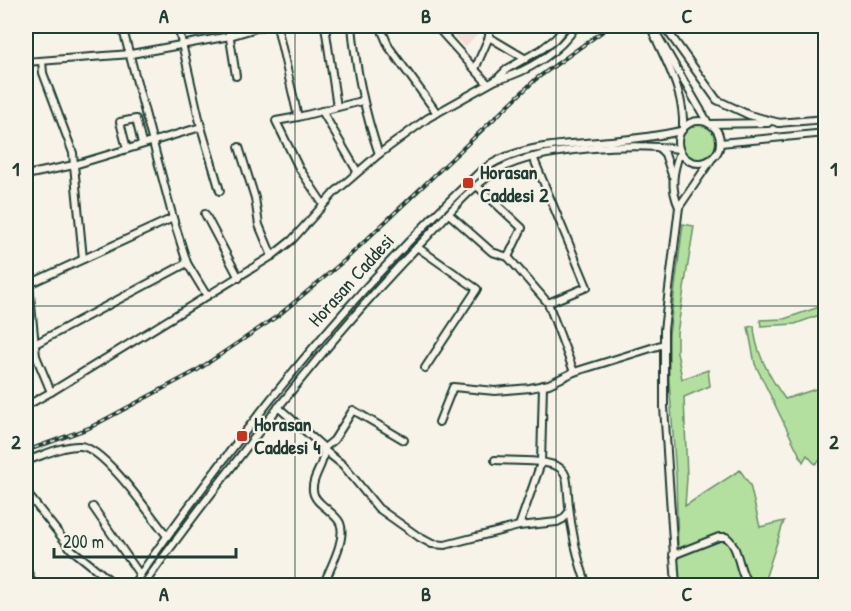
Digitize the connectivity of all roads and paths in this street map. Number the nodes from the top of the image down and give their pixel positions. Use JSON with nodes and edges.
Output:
{"nodes":[{"id":1,"x":122,"y":26,"type":"edge"},
{"id":2,"x":178,"y":26,"type":"edge"},
{"id":3,"x":228,"y":26,"type":"edge"},
{"id":4,"x":263,"y":26,"type":"edge"},
{"id":5,"x":277,"y":26,"type":"edge"},
{"id":6,"x":325,"y":26,"type":"edge"},
{"id":7,"x":352,"y":26,"type":"edge"},
{"id":8,"x":380,"y":26,"type":"edge"},
{"id":9,"x":436,"y":26,"type":"edge"},
{"id":10,"x":489,"y":26,"type":"edge"},
{"id":11,"x":566,"y":26,"type":"edge"},
{"id":12,"x":576,"y":26,"type":"edge"},
{"id":13,"x":652,"y":26,"type":"edge"},
{"id":14,"x":664,"y":26,"type":"edge"},
{"id":15,"x":230,"y":36,"type":"junction"},
{"id":16,"x":489,"y":37,"type":"junction"},
{"id":17,"x":182,"y":45,"type":"junction"},
{"id":18,"x":130,"y":55,"type":"junction"},
{"id":19,"x":526,"y":59,"type":"junction"},
{"id":20,"x":42,"y":61,"type":"junction"},
{"id":21,"x":26,"y":62,"type":"edge"},
{"id":22,"x":475,"y":69,"type":"junction"},
{"id":23,"x":236,"y":76,"type":"dead end"},
{"id":24,"x":496,"y":80,"type":"junction"},
{"id":25,"x":488,"y":84,"type":"junction"},
{"id":26,"x":362,"y":101,"type":"junction"},
{"id":27,"x":337,"y":107,"type":"junction"},
{"id":28,"x":322,"y":111,"type":"junction"},
{"id":29,"x":437,"y":113,"type":"junction"},
{"id":30,"x":298,"y":117,"type":"junction"},
{"id":31,"x":825,"y":119,"type":"edge"},
{"id":32,"x":780,"y":123,"type":"junction"},
{"id":33,"x":709,"y":124,"type":"junction"},
{"id":34,"x":201,"y":127,"type":"junction"},
{"id":35,"x":682,"y":130,"type":"junction"},
{"id":36,"x":825,"y":133,"type":"edge"},
{"id":37,"x":154,"y":141,"type":"junction"},
{"id":38,"x":720,"y":143,"type":"junction"},
{"id":39,"x":142,"y":144,"type":"junction"},
{"id":40,"x":239,"y":147,"type":"dead end"},
{"id":41,"x":658,"y":147,"type":"junction"},
{"id":42,"x":127,"y":148,"type":"junction"},
{"id":43,"x":680,"y":151,"type":"junction"},
{"id":44,"x":379,"y":154,"type":"junction"},
{"id":45,"x":533,"y":157,"type":"junction"},
{"id":46,"x":711,"y":160,"type":"junction"},
{"id":47,"x":74,"y":165,"type":"junction"},
{"id":48,"x":357,"y":171,"type":"junction"},
{"id":49,"x":26,"y":176,"type":"edge"},
{"id":50,"x":673,"y":179,"type":"junction"},
{"id":51,"x":477,"y":186,"type":"junction"},
{"id":52,"x":220,"y":191,"type":"dead end"},
{"id":53,"x":324,"y":204,"type":"junction"},
{"id":54,"x":679,"y":207,"type":"junction"},
{"id":55,"x":205,"y":214,"type":"dead end"},
{"id":56,"x":449,"y":214,"type":"junction"},
{"id":57,"x":173,"y":218,"type":"junction"},
{"id":58,"x":417,"y":247,"type":"junction"},
{"id":59,"x":26,"y":254,"type":"edge"},
{"id":60,"x":272,"y":256,"type":"junction"},
{"id":61,"x":508,"y":257,"type":"junction"},
{"id":62,"x":83,"y":259,"type":"junction"},
{"id":63,"x":187,"y":262,"type":"junction"},
{"id":64,"x":239,"y":278,"type":"junction"},
{"id":65,"x":29,"y":284,"type":"junction"},
{"id":66,"x":207,"y":296,"type":"junction"},
{"id":67,"x":548,"y":303,"type":"junction"},
{"id":68,"x":35,"y":344,"type":"junction"},
{"id":69,"x":664,"y":344,"type":"junction"},
{"id":70,"x":425,"y":368,"type":"dead end"},
{"id":71,"x":574,"y":372,"type":"junction"},
{"id":72,"x":543,"y":385,"type":"junction"},
{"id":73,"x":51,"y":393,"type":"junction"},
{"id":74,"x":26,"y":406,"type":"edge"},
{"id":75,"x":278,"y":407,"type":"junction"},
{"id":76,"x":439,"y":422,"type":"dead end"},
{"id":77,"x":404,"y":440,"type":"dead end"},
{"id":78,"x":323,"y":449,"type":"junction"},
{"id":79,"x":495,"y":460,"type":"dead end"},
{"id":80,"x":26,"y":461,"type":"edge"},
{"id":81,"x":541,"y":463,"type":"junction"},
{"id":82,"x":26,"y":492,"type":"edge"},
{"id":83,"x":93,"y":507,"type":"dead end"},
{"id":84,"x":569,"y":512,"type":"junction"},
{"id":85,"x":519,"y":526,"type":"junction"},
{"id":86,"x":167,"y":536,"type":"junction"},
{"id":87,"x":673,"y":555,"type":"junction"},
{"id":88,"x":26,"y":568,"type":"edge"},
{"id":89,"x":140,"y":575,"type":"junction"},
{"id":90,"x":34,"y":585,"type":"edge"},
{"id":91,"x":117,"y":585,"type":"edge"},
{"id":92,"x":132,"y":585,"type":"edge"},
{"id":93,"x":143,"y":585,"type":"edge"},
{"id":94,"x":323,"y":585,"type":"edge"},
{"id":95,"x":587,"y":585,"type":"edge"},
{"id":96,"x":676,"y":585,"type":"edge"},
{"id":97,"x":750,"y":585,"type":"edge"}],
"edges":[{"from":1,"to":18,"type":"street"},
{"from":2,"to":17,"type":"street"},
{"from":3,"to":15,"type":"street"},
{"from":4,"to":15,"type":"street"},
{"from":5,"to":30,"type":"street"},
{"from":6,"to":27,"type":"street"},
{"from":7,"to":26,"type":"street"},
{"from":8,"to":29,"type":"street"},
{"from":9,"to":22,"type":"street"},
{"from":10,"to":16,"type":"street"},
{"from":11,"to":19,"type":"street"},
{"from":12,"to":24,"type":"street"},
{"from":13,"to":33,"type":"street"},
{"from":13,"to":35,"type":"street"},
{"from":14,"to":32,"type":"street"},
{"from":15,"to":17,"type":"street"},
{"from":15,"to":23,"type":"street"},
{"from":16,"to":19,"type":"street"},
{"from":16,"to":22,"type":"street"},
{"from":17,"to":18,"type":"street"},
{"from":17,"to":34,"type":"street"},
{"from":18,"to":20,"type":"street"},
{"from":18,"to":37,"type":"street"},
{"from":19,"to":24,"type":"street"},
{"from":20,"to":21,"type":"street"},
{"from":20,"to":47,"type":"street"},
{"from":22,"to":25,"type":"street"},
{"from":24,"to":25,"type":"street"},
{"from":25,"to":29,"type":"street"},
{"from":26,"to":27,"type":"street"},
{"from":26,"to":44,"type":"street"},
{"from":27,"to":28,"type":"street"},
{"from":28,"to":30,"type":"street"},
{"from":28,"to":48,"type":"street"},
{"from":29,"to":44,"type":"street"},
{"from":30,"to":53,"type":"street"},
{"from":31,"to":32,"type":"street"},
{"from":32,"to":33,"type":"street"},
{"from":33,"to":35,"type":"street"},
{"from":33,"to":38,"type":"street"},
{"from":34,"to":37,"type":"street"},
{"from":34,"to":52,"type":"street"},
{"from":35,"to":43,"type":"street"},
{"from":35,"to":86,"type":"street","name":"Horasan Caddesi"},
{"from":36,"to":38,"type":"street"},
{"from":37,"to":39,"type":"street"},
{"from":37,"to":57,"type":"street"},
{"from":38,"to":46,"type":"street"},
{"from":39,"to":42,"type":"street"},
{"from":39,"to":42,"type":"street"},
{"from":40,"to":60,"type":"street"},
{"from":41,"to":43,"type":"street","name":"Horasan Caddesi"},
{"from":41,"to":45,"type":"street","name":"Horasan Caddesi"},
{"from":41,"to":50,"type":"street"},
{"from":42,"to":47,"type":"street"},
{"from":43,"to":46,"type":"street"},
{"from":43,"to":50,"type":"street"},
{"from":44,"to":48,"type":"street"},
{"from":45,"to":51,"type":"street","name":"Horasan Caddesi"},
{"from":45,"to":67,"type":"street"},
{"from":46,"to":54,"type":"street"},
{"from":47,"to":49,"type":"street"},
{"from":47,"to":62,"type":"street"},
{"from":48,"to":53,"type":"street"},
{"from":50,"to":54,"type":"street"},
{"from":51,"to":56,"type":"street","name":"Horasan Caddesi"},
{"from":51,"to":61,"type":"street"},
{"from":53,"to":60,"type":"street"},
{"from":54,"to":69,"type":"street"},
{"from":55,"to":64,"type":"street"},
{"from":56,"to":58,"type":"street","name":"Horasan Caddesi"},
{"from":56,"to":61,"type":"street"},
{"from":57,"to":62,"type":"street"},
{"from":57,"to":63,"type":"street"},
{"from":58,"to":70,"type":"street"},
{"from":58,"to":75,"type":"street","name":"Horasan Caddesi"},
{"from":59,"to":65,"type":"street"},
{"from":60,"to":64,"type":"street"},
{"from":61,"to":67,"type":"street"},
{"from":62,"to":65,"type":"street"},
{"from":63,"to":66,"type":"street"},
{"from":63,"to":68,"type":"street"},
{"from":64,"to":66,"type":"street"},
{"from":65,"to":68,"type":"street"},
{"from":66,"to":73,"type":"street"},
{"from":67,"to":71,"type":"street"},
{"from":68,"to":73,"type":"street"},
{"from":69,"to":71,"type":"street"},
{"from":69,"to":87,"type":"street"},
{"from":71,"to":72,"type":"street"},
{"from":72,"to":76,"type":"street"},
{"from":72,"to":81,"type":"street"},
{"from":73,"to":74,"type":"street"},
{"from":75,"to":78,"type":"street"},
{"from":75,"to":93,"type":"street","name":"Horasan Caddesi"},
{"from":77,"to":78,"type":"street"},
{"from":78,"to":85,"type":"street"},
{"from":78,"to":94,"type":"street"},
{"from":79,"to":81,"type":"street"},
{"from":80,"to":86,"type":"street"},
{"from":81,"to":84,"type":"street"},
{"from":81,"to":85,"type":"street"},
{"from":82,"to":91,"type":"street"},
{"from":83,"to":89,"type":"street"},
{"from":84,"to":85,"type":"street"},
{"from":84,"to":95,"type":"street"},
{"from":86,"to":89,"type":"street","name":"Horasan Caddesi"},
{"from":87,"to":96,"type":"street"},
{"from":87,"to":97,"type":"street"},
{"from":88,"to":90,"type":"street"},
{"from":89,"to":92,"type":"street","name":"Horasan Caddesi"}]}
